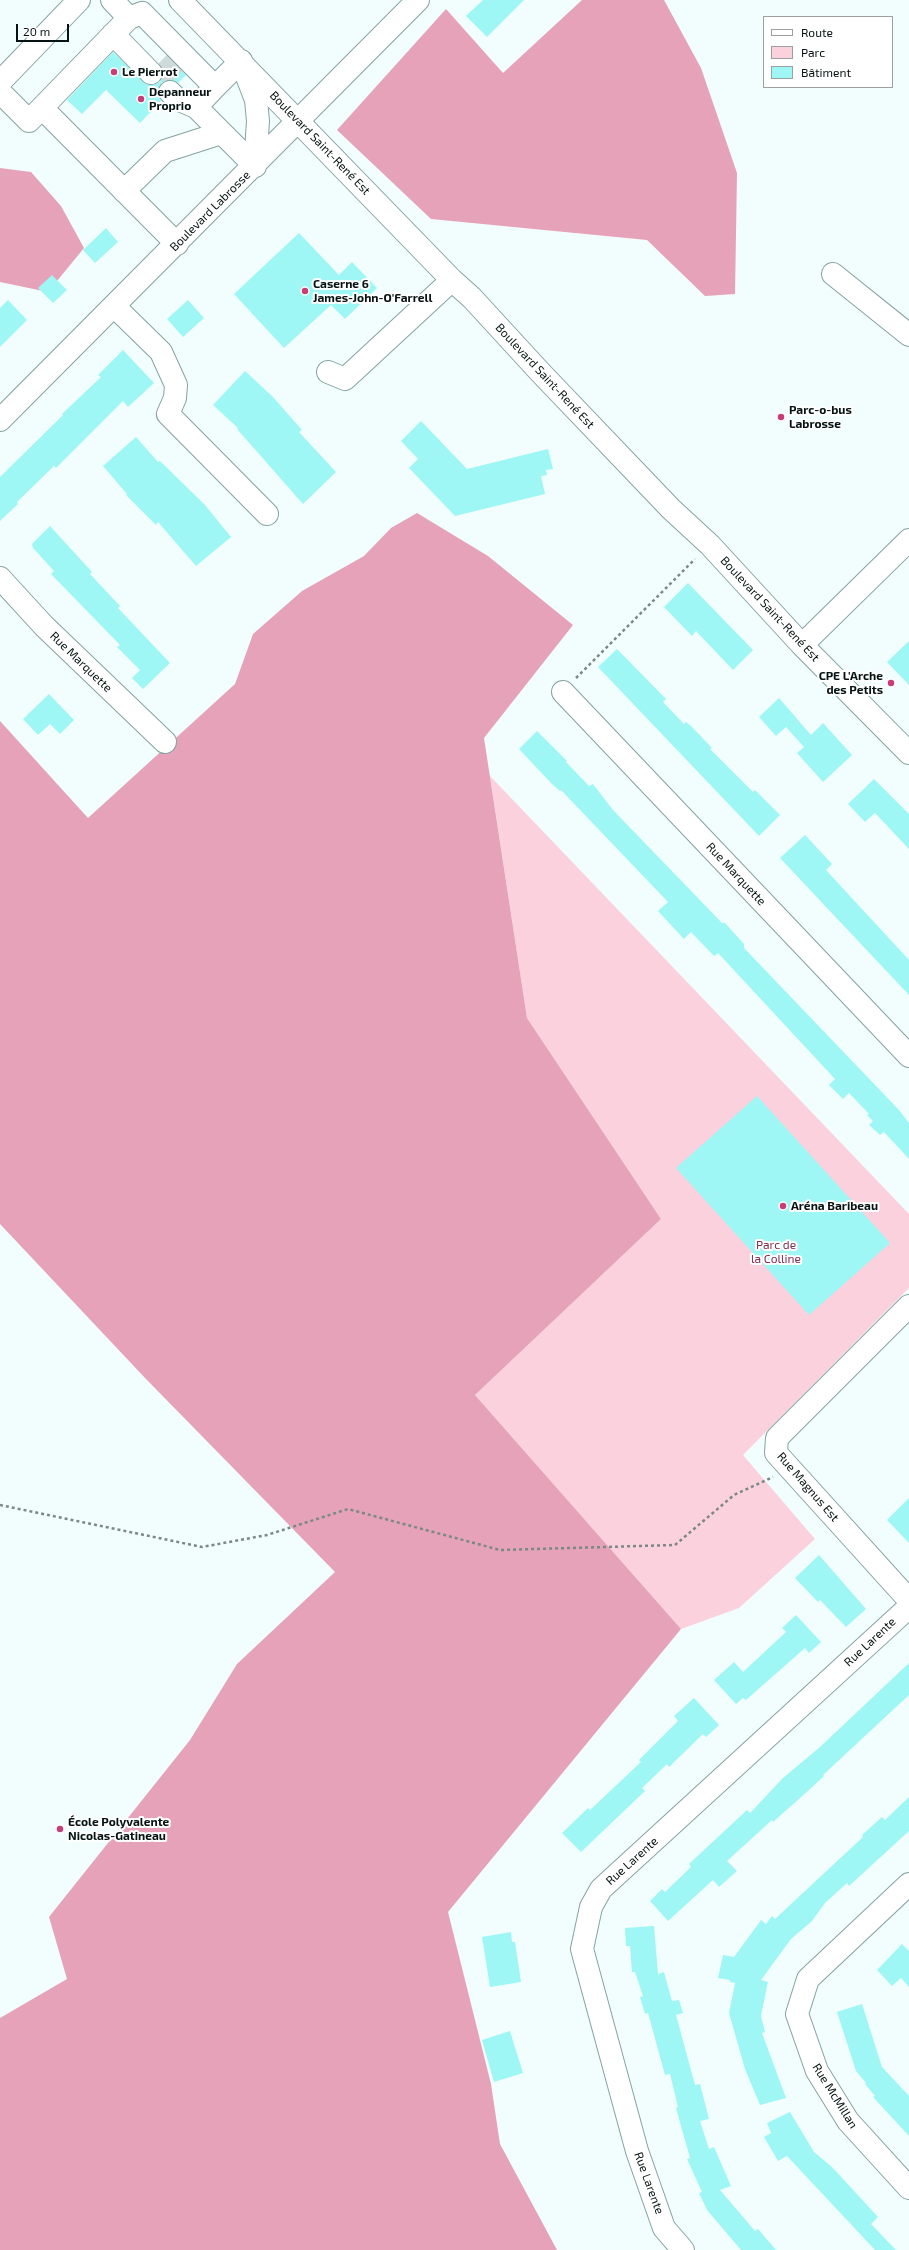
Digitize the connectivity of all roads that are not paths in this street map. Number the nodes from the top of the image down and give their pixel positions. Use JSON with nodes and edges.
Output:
{"nodes":[{"id":1,"x":79,"y":0,"type":"edge"},
{"id":2,"x":112,"y":0,"type":"edge"},
{"id":3,"x":180,"y":0,"type":"edge"},
{"id":4,"x":418,"y":0,"type":"edge"},
{"id":5,"x":122,"y":25,"type":"junction"},
{"id":6,"x":241,"y":62,"type":"junction"},
{"id":7,"x":156,"y":67,"type":"tunnel mouth"},
{"id":8,"x":0,"y":82,"type":"edge"},
{"id":9,"x":175,"y":86,"type":"tunnel mouth"},
{"id":10,"x":0,"y":92,"type":"edge"},
{"id":11,"x":204,"y":99,"type":"junction"},
{"id":12,"x":42,"y":108,"type":"junction"},
{"id":13,"x":299,"y":122,"type":"junction"},
{"id":14,"x":221,"y":133,"type":"junction"},
{"id":15,"x":254,"y":166,"type":"junction"},
{"id":16,"x":124,"y":191,"type":"junction"},
{"id":17,"x":177,"y":244,"type":"junction"},
{"id":18,"x":832,"y":274,"type":"dead end"},
{"id":19,"x":452,"y":280,"type":"junction"},
{"id":20,"x":114,"y":306,"type":"junction"},
{"id":21,"x":909,"y":335,"type":"edge"},
{"id":22,"x":328,"y":372,"type":"dead end"},
{"id":23,"x":0,"y":420,"type":"edge"},
{"id":24,"x":268,"y":514,"type":"dead end"},
{"id":25,"x":909,"y":540,"type":"edge"},
{"id":26,"x":0,"y":578,"type":"edge"},
{"id":27,"x":802,"y":645,"type":"junction"},
{"id":28,"x":563,"y":692,"type":"road end"},
{"id":29,"x":165,"y":742,"type":"dead end"},
{"id":30,"x":909,"y":753,"type":"edge"},
{"id":31,"x":909,"y":1056,"type":"edge"},
{"id":32,"x":909,"y":1306,"type":"edge"},
{"id":33,"x":909,"y":1600,"type":"edge"},
{"id":34,"x":909,"y":1607,"type":"edge"},
{"id":35,"x":908,"y":1887,"type":"edge"},
{"id":36,"x":909,"y":2188,"type":"edge"},
{"id":37,"x":683,"y":2250,"type":"edge"}],
"edges":[{"from":1,"to":8,"type":"street"},
{"from":2,"to":5,"type":"street"},
{"from":3,"to":6,"type":"street","name":"Boulevard Saint-René Est"},
{"from":4,"to":13,"type":"street","name":"Boulevard Labrosse"},
{"from":5,"to":7,"type":"street"},
{"from":5,"to":11,"type":"street"},
{"from":5,"to":12,"type":"street"},
{"from":6,"to":11,"type":"street"},
{"from":6,"to":13,"type":"street","name":"Boulevard Saint-René Est"},
{"from":6,"to":15,"type":"street"},
{"from":9,"to":11,"type":"street"},
{"from":10,"to":12,"type":"street"},
{"from":11,"to":14,"type":"street"},
{"from":12,"to":16,"type":"street"},
{"from":13,"to":15,"type":"street","name":"Boulevard Labrosse"},
{"from":13,"to":19,"type":"street","name":"Boulevard Saint-René Est"},
{"from":14,"to":15,"type":"street"},
{"from":14,"to":16,"type":"street"},
{"from":15,"to":17,"type":"street","name":"Boulevard Labrosse"},
{"from":16,"to":17,"type":"street"},
{"from":17,"to":20,"type":"street","name":"Boulevard Labrosse"},
{"from":18,"to":21,"type":"street"},
{"from":19,"to":22,"type":"street"},
{"from":19,"to":27,"type":"street","name":"Boulevard Saint-René Est"},
{"from":20,"to":23,"type":"street","name":"Boulevard Labrosse"},
{"from":20,"to":24,"type":"street"},
{"from":25,"to":27,"type":"street"},
{"from":26,"to":29,"type":"street","name":"Rue Marquette"},
{"from":27,"to":30,"type":"street","name":"Boulevard Saint-René Est"},
{"from":28,"to":31,"type":"street","name":"Rue Marquette"},
{"from":32,"to":33,"type":"street","name":"Rue Magnus Est"},
{"from":34,"to":37,"type":"street","name":"Rue Larente"},
{"from":35,"to":36,"type":"street","name":"Rue McMillan"}]}
